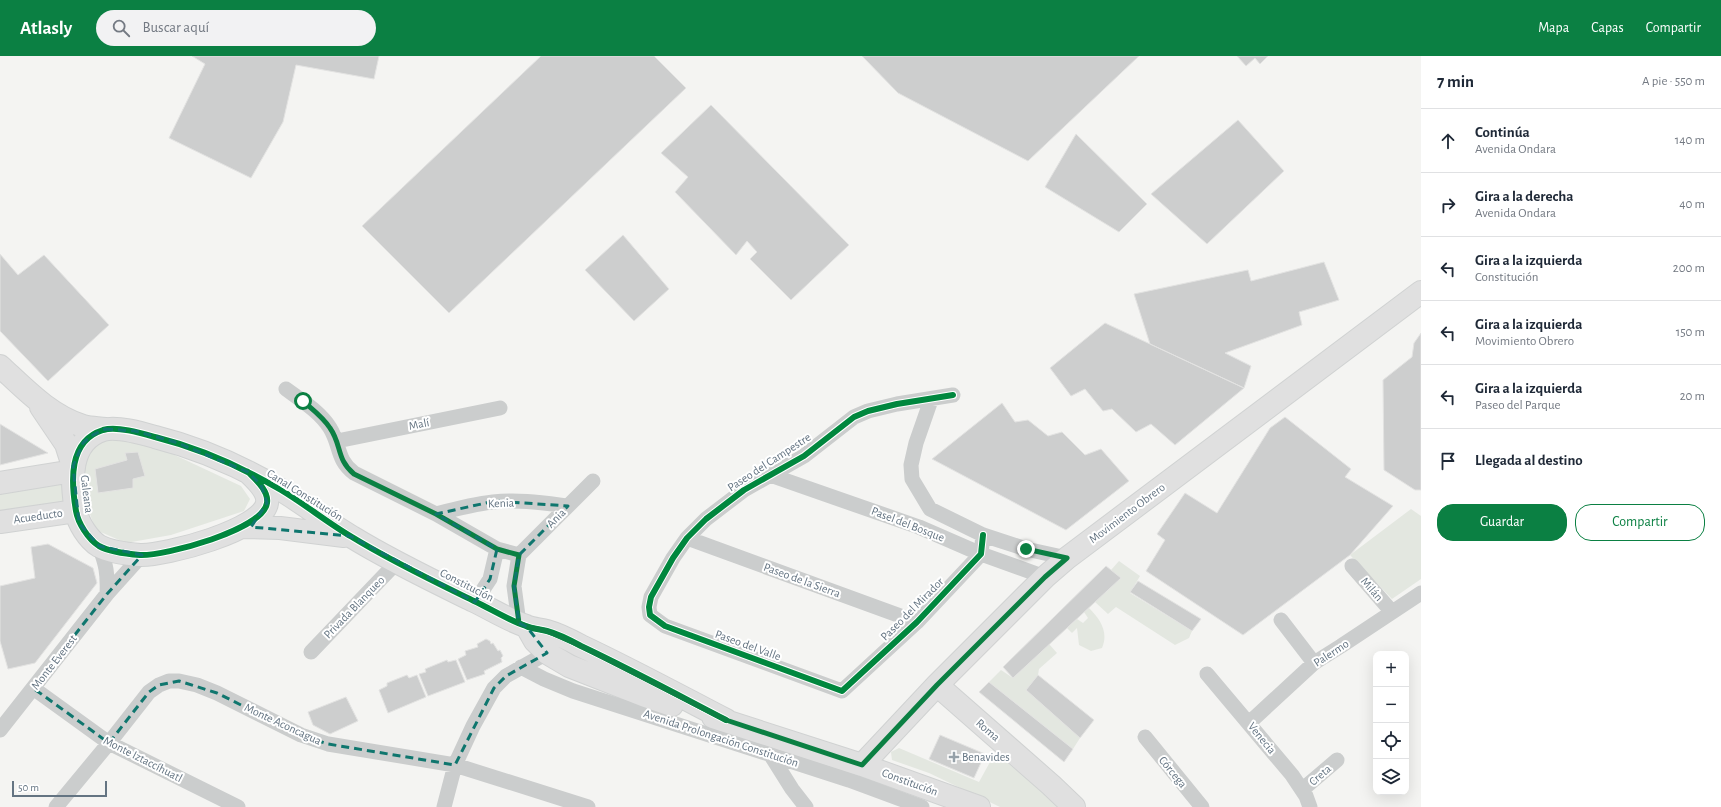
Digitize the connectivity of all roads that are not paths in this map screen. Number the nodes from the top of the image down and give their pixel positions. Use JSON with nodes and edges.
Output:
{"nodes":[{"id":1,"x":1421,"y":292,"type":"edge"},
{"id":2,"x":0,"y":366,"type":"edge"},
{"id":3,"x":286,"y":389,"type":"dead end"},
{"id":4,"x":953,"y":395,"type":"dead end"},
{"id":5,"x":34,"y":398,"type":"junction"},
{"id":6,"x":931,"y":400,"type":"junction"},
{"id":7,"x":500,"y":408,"type":"dead end"},
{"id":8,"x":105,"y":430,"type":"junction"},
{"id":9,"x":337,"y":441,"type":"junction"},
{"id":10,"x":73,"y":469,"type":"junction"},
{"id":11,"x":248,"y":472,"type":"junction"},
{"id":12,"x":770,"y":475,"type":"junction"},
{"id":13,"x":593,"y":481,"type":"dead end"},
{"id":14,"x":0,"y":483,"type":"edge"},
{"id":15,"x":568,"y":506,"type":"junction"},
{"id":16,"x":930,"y":509,"type":"junction"},
{"id":17,"x":76,"y":511,"type":"junction"},
{"id":18,"x":436,"y":514,"type":"junction"},
{"id":19,"x":0,"y":522,"type":"edge"},
{"id":20,"x":244,"y":527,"type":"junction"},
{"id":21,"x":919,"y":527,"type":"junction"},
{"id":22,"x":983,"y":535,"type":"junction"},
{"id":23,"x":350,"y":536,"type":"junction"},
{"id":24,"x":687,"y":538,"type":"junction"},
{"id":25,"x":99,"y":546,"type":"junction"},
{"id":26,"x":497,"y":549,"type":"junction"},
{"id":27,"x":982,"y":554,"type":"junction"},
{"id":28,"x":142,"y":555,"type":"junction"},
{"id":29,"x":519,"y":555,"type":"junction"},
{"id":30,"x":1067,"y":558,"type":"junction"},
{"id":31,"x":397,"y":562,"type":"junction"},
{"id":32,"x":1352,"y":566,"type":"dead end"},
{"id":33,"x":1045,"y":577,"type":"junction"},
{"id":34,"x":490,"y":579,"type":"junction"},
{"id":35,"x":514,"y":586,"type":"junction"},
{"id":36,"x":1421,"y":592,"type":"edge"},
{"id":37,"x":107,"y":594,"type":"junction"},
{"id":38,"x":475,"y":602,"type":"junction"},
{"id":39,"x":1392,"y":612,"type":"junction"},
{"id":40,"x":650,"y":615,"type":"joint"},
{"id":41,"x":1281,"y":620,"type":"dead end"},
{"id":42,"x":917,"y":622,"type":"junction"},
{"id":43,"x":523,"y":625,"type":"junction"},
{"id":44,"x":311,"y":652,"type":"dead end"},
{"id":45,"x":547,"y":653,"type":"junction"},
{"id":46,"x":1314,"y":663,"type":"junction"},
{"id":47,"x":521,"y":667,"type":"junction"},
{"id":48,"x":1207,"y":674,"type":"dead end"},
{"id":49,"x":937,"y":685,"type":"junction"},
{"id":50,"x":33,"y":688,"type":"junction"},
{"id":51,"x":842,"y":691,"type":"joint"},
{"id":52,"x":726,"y":720,"type":"junction"},
{"id":53,"x":1249,"y":723,"type":"junction"},
{"id":54,"x":0,"y":730,"type":"edge"},
{"id":55,"x":1145,"y":737,"type":"dead end"},
{"id":56,"x":109,"y":743,"type":"junction"},
{"id":57,"x":770,"y":754,"type":"junction"},
{"id":58,"x":1337,"y":760,"type":"dead end"},
{"id":59,"x":455,"y":766,"type":"junction"},
{"id":60,"x":855,"y":773,"type":"junction"},
{"id":61,"x":1302,"y":789,"type":"junction"},
{"id":62,"x":56,"y":807,"type":"edge"},
{"id":63,"x":238,"y":807,"type":"edge"},
{"id":64,"x":444,"y":807,"type":"edge"},
{"id":65,"x":588,"y":807,"type":"edge"},
{"id":66,"x":806,"y":807,"type":"edge"},
{"id":67,"x":922,"y":807,"type":"edge"},
{"id":68,"x":976,"y":807,"type":"edge"},
{"id":69,"x":1074,"y":807,"type":"edge"},
{"id":70,"x":1202,"y":807,"type":"edge"},
{"id":71,"x":1310,"y":807,"type":"edge"}],
"edges":[{"from":1,"to":30,"type":"street","name":"Movimiento Obrero"},
{"from":2,"to":5,"type":"street"},
{"from":3,"to":9,"type":"street"},
{"from":4,"to":6,"type":"street","name":"Paseo del Campestre"},
{"from":5,"to":8,"type":"street","name":"Galeana"},
{"from":5,"to":10,"type":"street","name":"Galeana"},
{"from":6,"to":12,"type":"street","name":"Paseo del Campestre"},
{"from":6,"to":16,"type":"street"},
{"from":7,"to":9,"type":"street","name":"Malí"},
{"from":8,"to":10,"type":"street","name":"Galeana"},
{"from":8,"to":11,"type":"street","name":"Galeana"},
{"from":9,"to":18,"type":"street"},
{"from":10,"to":14,"type":"street"},
{"from":10,"to":17,"type":"street","name":"Galeana"},
{"from":11,"to":20,"type":"street","name":"Galeana"},
{"from":11,"to":23,"type":"street","name":"Canal Constitución"},
{"from":12,"to":21,"type":"street","name":"Pasel del Bosque"},
{"from":12,"to":24,"type":"street","name":"Paseo del Campestre"},
{"from":13,"to":15,"type":"street","name":"Ania"},
{"from":15,"to":18,"type":"street","name":"Kenia"},
{"from":15,"to":29,"type":"street","name":"Ania"},
{"from":16,"to":21,"type":"street"},
{"from":16,"to":22,"type":"street"},
{"from":17,"to":19,"type":"street","name":"Acueducto"},
{"from":17,"to":25,"type":"street","name":"Galeana"},
{"from":18,"to":26,"type":"street"},
{"from":20,"to":23,"type":"street","name":"Canal Constitución"},
{"from":20,"to":28,"type":"street","name":"Galeana"},
{"from":21,"to":27,"type":"street","name":"Pasel del Bosque"},
{"from":22,"to":27,"type":"street"},
{"from":22,"to":30,"type":"street"},
{"from":23,"to":31,"type":"street","name":"Constitución"},
{"from":24,"to":40,"type":"street","name":"Paseo del Campestre"},
{"from":24,"to":42,"type":"street","name":"Paseo de la Sierra"},
{"from":25,"to":28,"type":"street","name":"Galeana"},
{"from":25,"to":37,"type":"street"},
{"from":26,"to":29,"type":"street"},
{"from":26,"to":34,"type":"street"},
{"from":27,"to":33,"type":"street","name":"Pasel del Bosque"},
{"from":27,"to":42,"type":"street","name":"Paseo del Mirador"},
{"from":28,"to":37,"type":"street","name":"Monte Everest"},
{"from":29,"to":35,"type":"street"},
{"from":30,"to":33,"type":"street","name":"Movimiento Obrero"},
{"from":31,"to":38,"type":"street","name":"Constitución"},
{"from":31,"to":44,"type":"street","name":"Privada Blanqueo"},
{"from":32,"to":39,"type":"street","name":"Milán"},
{"from":33,"to":49,"type":"street","name":"Movimiento Obrero"},
{"from":34,"to":35,"type":"street"},
{"from":34,"to":38,"type":"street"},
{"from":35,"to":43,"type":"street"},
{"from":36,"to":39,"type":"street","name":"Palermo"},
{"from":37,"to":50,"type":"street","name":"Monte Everest"},
{"from":38,"to":43,"type":"street","name":"Constitución"},
{"from":39,"to":46,"type":"street","name":"Palermo"},
{"from":40,"to":51,"type":"street","name":"Paseo del Valle"},
{"from":41,"to":46,"type":"street"},
{"from":42,"to":51,"type":"street","name":"Paseo del Mirador"},
{"from":43,"to":45,"type":"street","name":"Constitución"},
{"from":43,"to":52,"type":"street","name":"Constitución"},
{"from":45,"to":47,"type":"street"},
{"from":45,"to":52,"type":"street","name":"Constitución"},
{"from":46,"to":53,"type":"street","name":"Palermo"},
{"from":47,"to":57,"type":"street","name":"Avenida Prolongación Constitución"},
{"from":47,"to":59,"type":"street"},
{"from":48,"to":53,"type":"street","name":"Venecia"},
{"from":49,"to":60,"type":"street","name":"Movimiento Obrero"},
{"from":49,"to":69,"type":"street","name":"Roma"},
{"from":50,"to":54,"type":"street","name":"Monte Everest"},
{"from":50,"to":56,"type":"street","name":"Monte Iztaccíhuatl"},
{"from":52,"to":60,"type":"street","name":"Constitución"},
{"from":53,"to":61,"type":"street","name":"Venecia"},
{"from":55,"to":70,"type":"street","name":"Córcega"},
{"from":56,"to":59,"type":"street","name":"Monte Aconcagua"},
{"from":56,"to":62,"type":"street","name":"Monte Aconcagua"},
{"from":56,"to":63,"type":"street","name":"Monte Iztaccíhuatl"},
{"from":57,"to":60,"type":"street","name":"Avenida Prolongación Constitución"},
{"from":57,"to":66,"type":"street"},
{"from":58,"to":61,"type":"street","name":"Creta"},
{"from":59,"to":64,"type":"street"},
{"from":59,"to":65,"type":"street","name":"Monte Aconcagua"},
{"from":60,"to":67,"type":"street","name":"Avenida Prolongación Constitución"},
{"from":60,"to":68,"type":"street","name":"Constitución"},
{"from":61,"to":71,"type":"street","name":"Venecia"}]}
